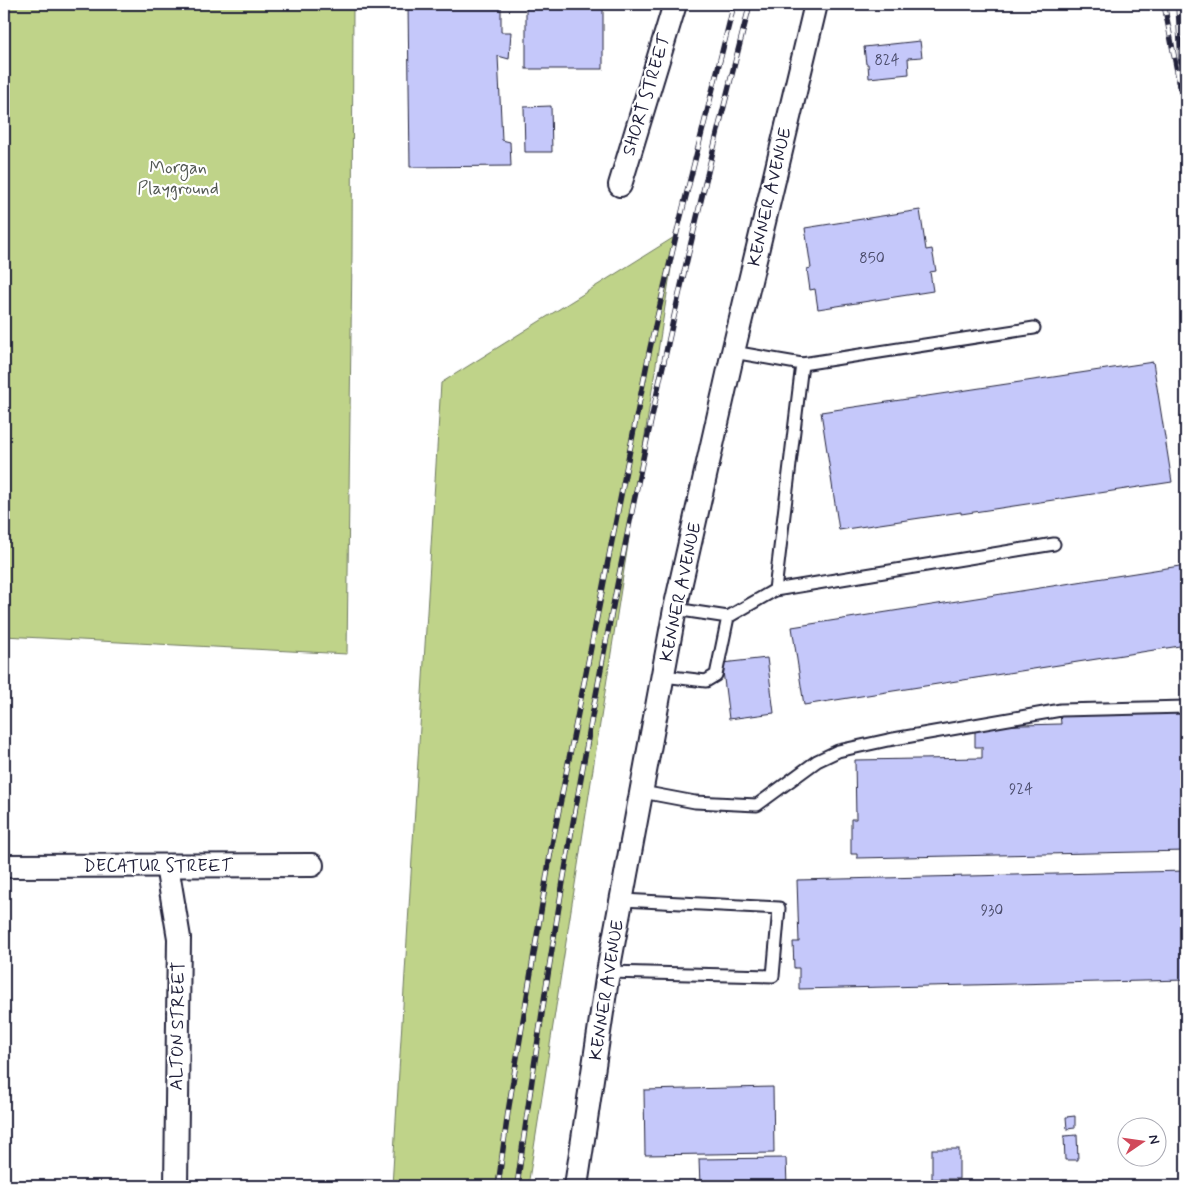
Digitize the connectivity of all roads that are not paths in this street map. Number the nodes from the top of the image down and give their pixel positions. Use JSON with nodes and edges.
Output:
{"nodes":[{"id":1,"x":675,"y":4,"type":"edge"},
{"id":2,"x":816,"y":4,"type":"edge"},
{"id":3,"x":620,"y":185,"type":"dead end"},
{"id":4,"x":1034,"y":328,"type":"dead end"},
{"id":5,"x":733,"y":352,"type":"junction"},
{"id":6,"x":802,"y":364,"type":"junction"},
{"id":7,"x":1054,"y":544,"type":"dead end"},
{"id":8,"x":775,"y":590,"type":"junction"},
{"id":9,"x":676,"y":610,"type":"junction"},
{"id":10,"x":728,"y":617,"type":"junction"},
{"id":11,"x":663,"y":676,"type":"junction"},
{"id":12,"x":1186,"y":707,"type":"edge"},
{"id":13,"x":642,"y":792,"type":"junction"},
{"id":14,"x":312,"y":865,"type":"dead end"},
{"id":15,"x":4,"y":866,"type":"edge"},
{"id":16,"x":168,"y":866,"type":"junction"},
{"id":17,"x":622,"y":900,"type":"junction"},
{"id":18,"x":608,"y":972,"type":"junction"},
{"id":19,"x":176,"y":1186,"type":"edge"},
{"id":20,"x":576,"y":1186,"type":"edge"}],
"edges":[{"from":1,"to":3,"type":"street","name":"SHORT STREET"},
{"from":2,"to":5,"type":"street","name":"KENNER AVENUE"},
{"from":4,"to":6,"type":"lane"},
{"from":5,"to":6,"type":"lane"},
{"from":5,"to":9,"type":"street","name":"KENNER AVENUE"},
{"from":6,"to":8,"type":"lane"},
{"from":7,"to":8,"type":"lane"},
{"from":8,"to":10,"type":"lane"},
{"from":9,"to":10,"type":"lane"},
{"from":9,"to":11,"type":"street","name":"KENNER AVENUE"},
{"from":10,"to":11,"type":"lane"},
{"from":11,"to":13,"type":"street","name":"KENNER AVENUE"},
{"from":12,"to":13,"type":"lane"},
{"from":13,"to":17,"type":"street","name":"KENNER AVENUE"},
{"from":14,"to":16,"type":"street","name":"DECATUR STREET"},
{"from":15,"to":16,"type":"street","name":"DECATUR STREET"},
{"from":16,"to":19,"type":"street","name":"ALTON STREET"},
{"from":17,"to":18,"type":"street","name":"KENNER AVENUE"},
{"from":17,"to":18,"type":"lane"},
{"from":18,"to":20,"type":"street","name":"KENNER AVENUE"}]}
